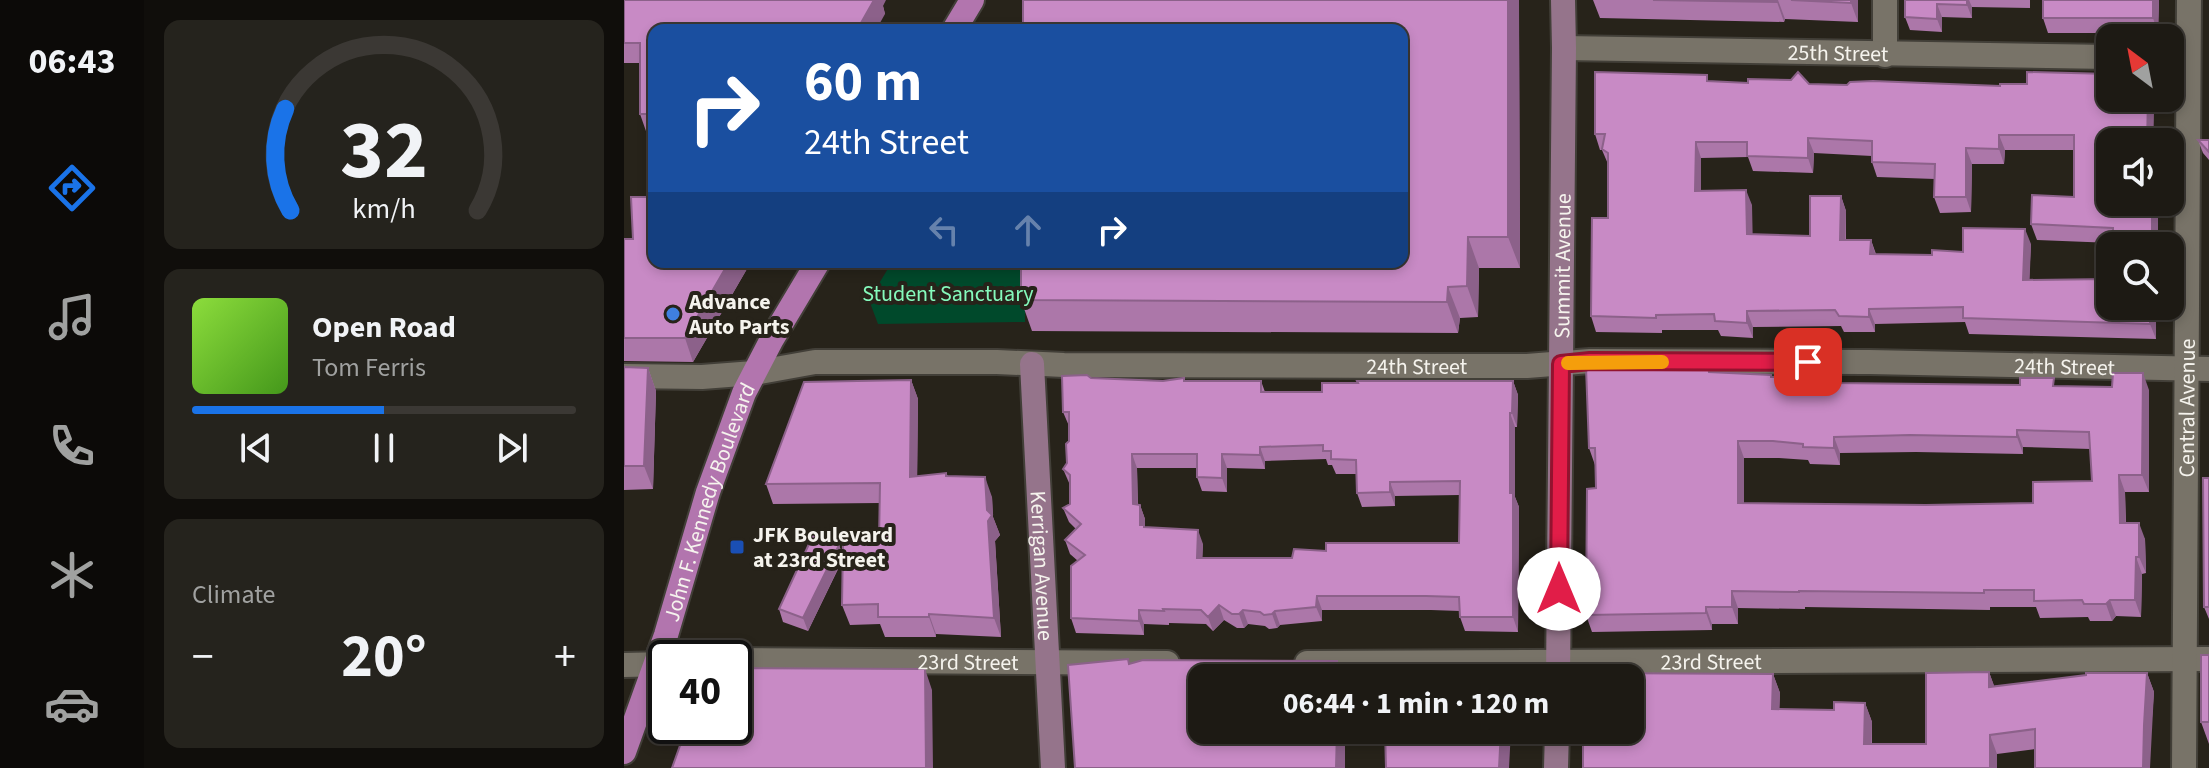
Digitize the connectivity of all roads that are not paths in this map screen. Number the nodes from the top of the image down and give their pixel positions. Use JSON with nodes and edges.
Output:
{"nodes":[{"id":1,"x":972,"y":0,"type":"edge"},
{"id":2,"x":1563,"y":0,"type":"edge"},
{"id":3,"x":1885,"y":0,"type":"edge"},
{"id":4,"x":2189,"y":0,"type":"edge"},
{"id":5,"x":958,"y":24,"type":"edge"},
{"id":6,"x":1564,"y":48,"type":"junction"},
{"id":7,"x":1885,"y":55,"type":"junction"},
{"id":8,"x":2096,"y":57,"type":"edge"},
{"id":9,"x":2189,"y":58,"type":"edge"},
{"id":10,"x":815,"y":268,"type":"edge"},
{"id":11,"x":1032,"y":364,"type":"junction"},
{"id":12,"x":1561,"y":364,"type":"junction"},
{"id":13,"x":2198,"y":369,"type":"edge"},
{"id":14,"x":754,"y":373,"type":"junction"},
{"id":15,"x":624,"y":376,"type":"edge"},
{"id":16,"x":665,"y":640,"type":"edge"},
{"id":17,"x":2184,"y":659,"type":"junction"},
{"id":18,"x":2209,"y":659,"type":"edge"},
{"id":19,"x":752,"y":660,"type":"edge"},
{"id":20,"x":1047,"y":661,"type":"junction"},
{"id":21,"x":1185,"y":663,"type":"edge"},
{"id":22,"x":1278,"y":663,"type":"edge"},
{"id":23,"x":648,"y":664,"type":"edge"},
{"id":24,"x":1318,"y":664,"type":"edge"},
{"id":25,"x":1558,"y":664,"type":"edge"},
{"id":26,"x":624,"y":665,"type":"edge"},
{"id":27,"x":1644,"y":668,"type":"edge"},
{"id":28,"x":648,"y":693,"type":"edge"},
{"id":29,"x":1557,"y":744,"type":"edge"},
{"id":30,"x":624,"y":752,"type":"edge"},
{"id":31,"x":1053,"y":768,"type":"edge"},
{"id":32,"x":1556,"y":768,"type":"edge"},
{"id":33,"x":2184,"y":768,"type":"edge"}],
"edges":[{"from":1,"to":5,"type":"main road"},
{"from":2,"to":6,"type":"street","name":"Summit Avenue"},
{"from":3,"to":7,"type":"street"},
{"from":4,"to":9,"type":"street","name":"Central Avenue"},
{"from":6,"to":7,"type":"street","name":"25th Street"},
{"from":6,"to":12,"type":"street","name":"Summit Avenue"},
{"from":7,"to":8,"type":"street","name":"25th Street"},
{"from":9,"to":13,"type":"street","name":"Central Avenue"},
{"from":10,"to":14,"type":"main road","name":"John F. Kennedy Boulevard"},
{"from":11,"to":12,"type":"street","name":"24th Street"},
{"from":11,"to":14,"type":"street","name":"24th Street"},
{"from":11,"to":20,"type":"street","name":"Kerrigan Avenue"},
{"from":12,"to":13,"type":"street","name":"24th Street"},
{"from":12,"to":25,"type":"street","name":"Summit Avenue"},
{"from":13,"to":17,"type":"street","name":"Central Avenue"},
{"from":14,"to":15,"type":"street","name":"24th Street"},
{"from":14,"to":16,"type":"main road","name":"John F. Kennedy Boulevard"},
{"from":17,"to":18,"type":"street","name":"23rd Street"},
{"from":17,"to":27,"type":"street","name":"23rd Street"},
{"from":17,"to":33,"type":"street","name":"Central Avenue"},
{"from":19,"to":20,"type":"street","name":"23rd Street"},
{"from":20,"to":21,"type":"street","name":"23rd Street"},
{"from":20,"to":31,"type":"street","name":"Kerrigan Avenue"},
{"from":22,"to":24,"type":"street","name":"23rd Street"},
{"from":23,"to":26,"type":"street"},
{"from":28,"to":30,"type":"main road","name":"John F. Kennedy Boulevard"},
{"from":29,"to":32,"type":"street"}]}
